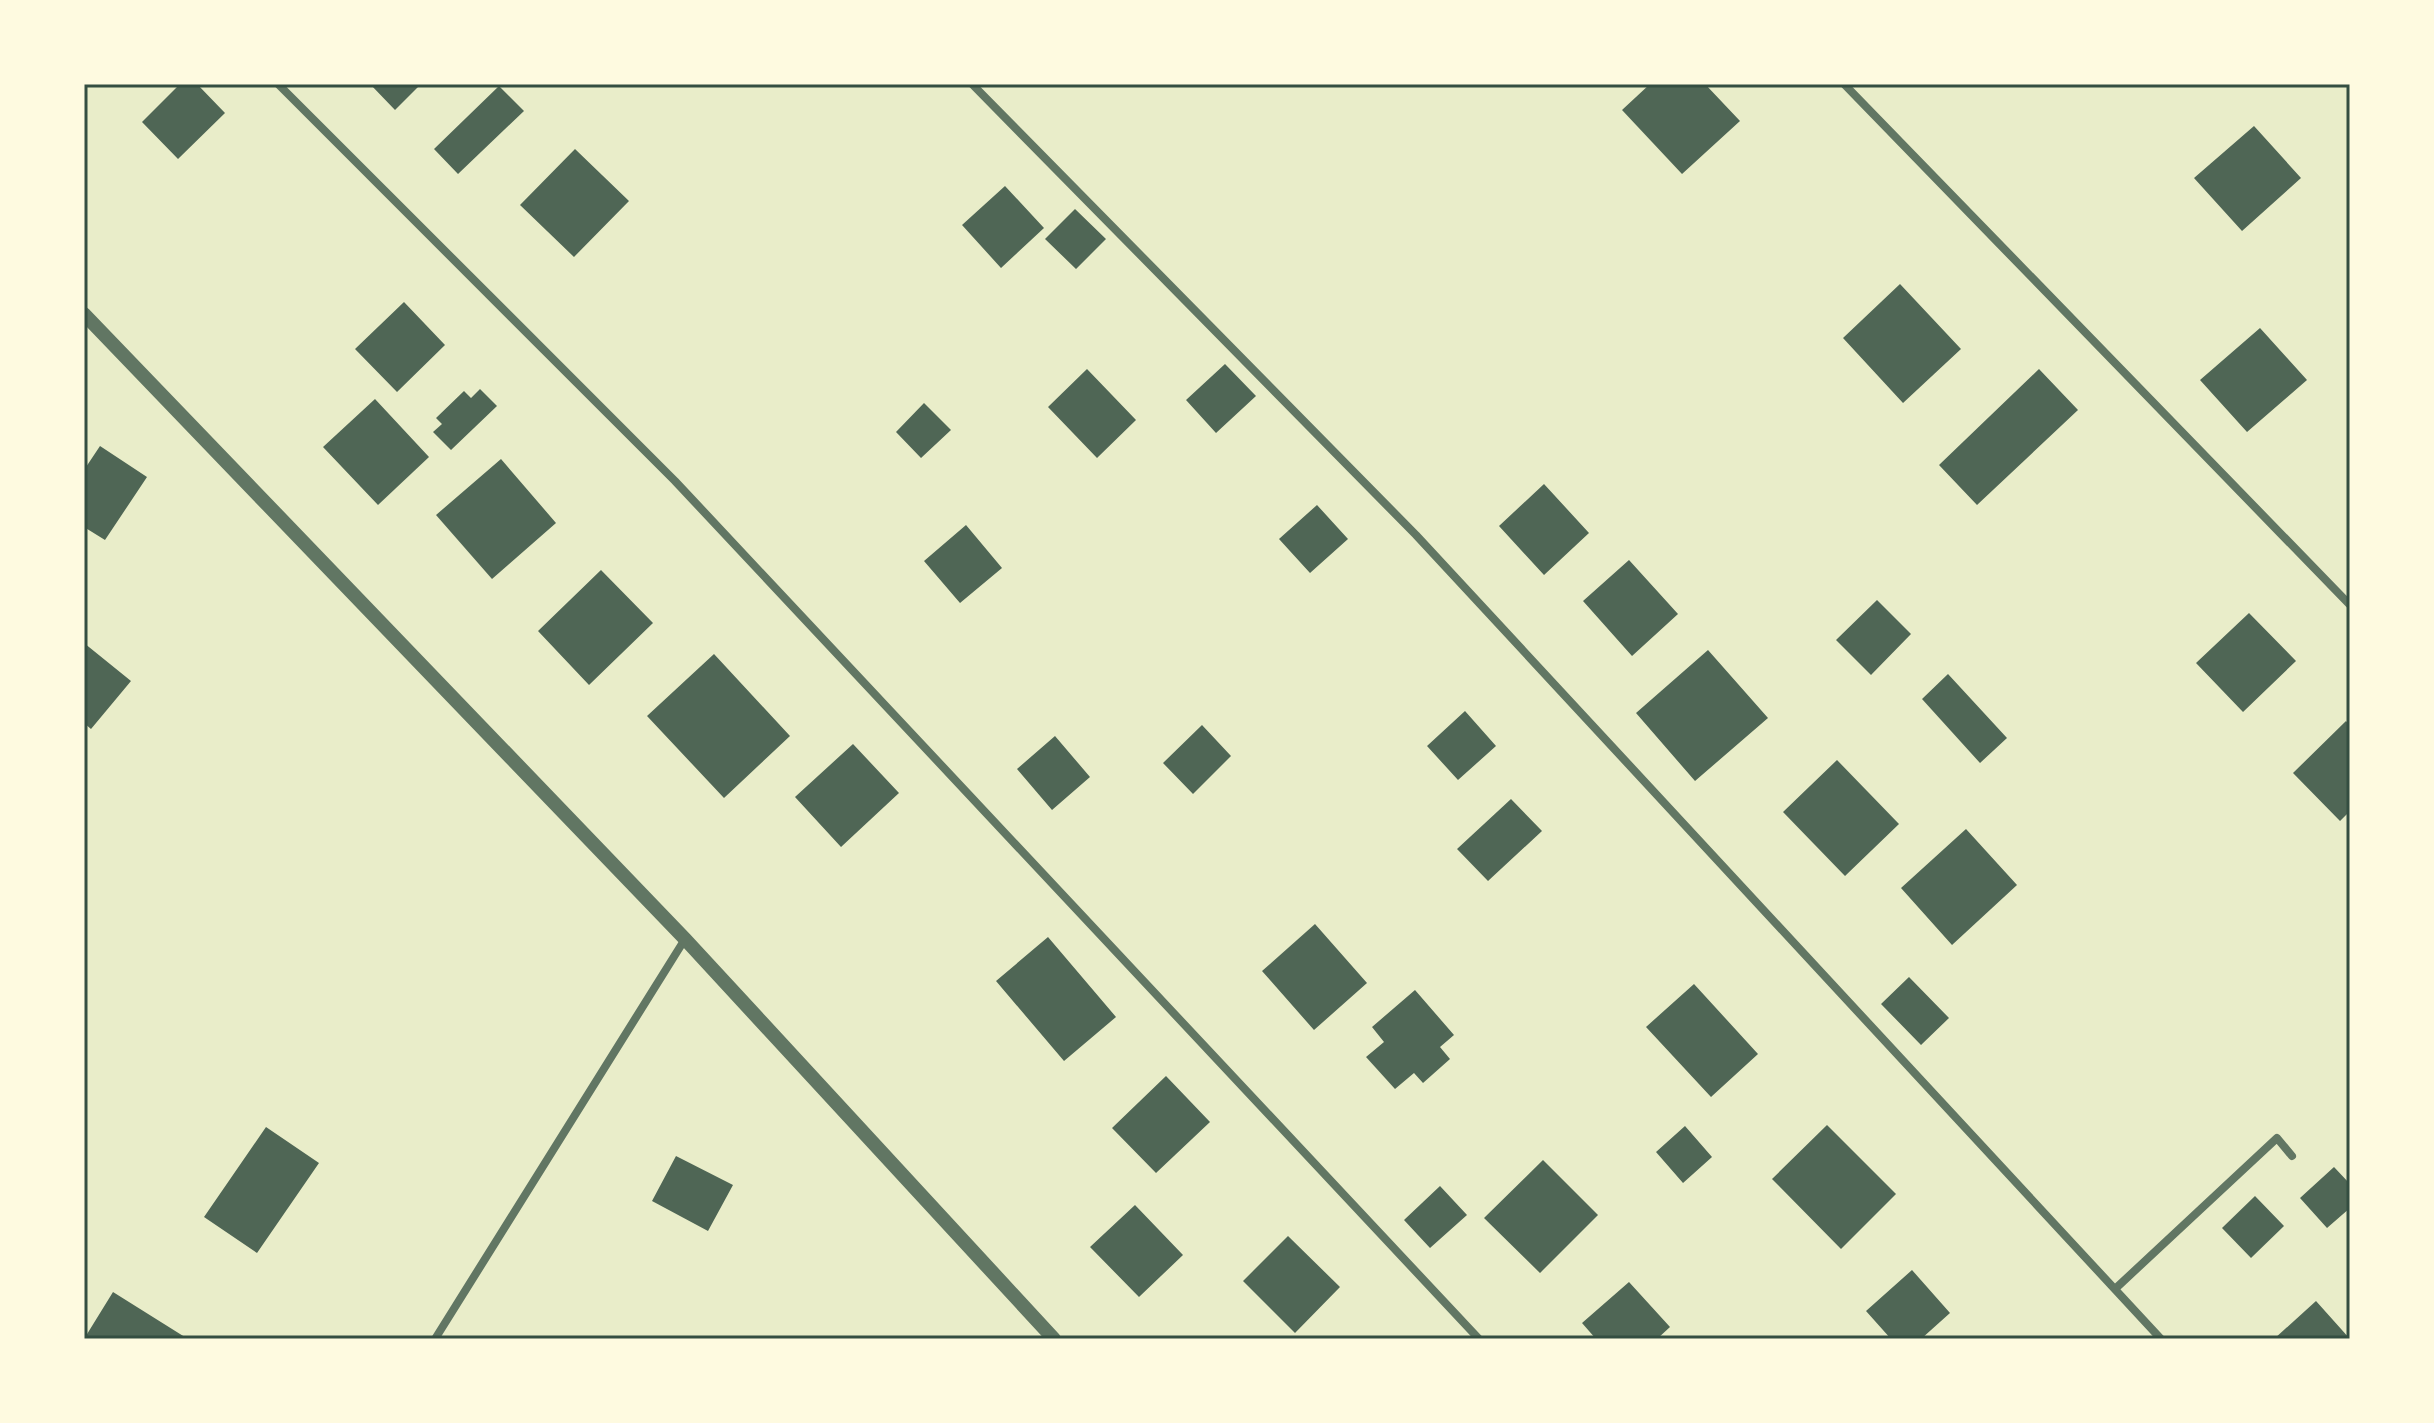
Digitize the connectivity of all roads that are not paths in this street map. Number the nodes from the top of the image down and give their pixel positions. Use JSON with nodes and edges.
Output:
{"nodes":[{"id":1,"x":278,"y":84,"type":"edge"},
{"id":2,"x":972,"y":84,"type":"edge"},
{"id":3,"x":1844,"y":84,"type":"edge"},
{"id":4,"x":84,"y":314,"type":"edge"},
{"id":5,"x":2350,"y":605,"type":"edge"},
{"id":6,"x":685,"y":939,"type":"junction"},
{"id":7,"x":2292,"y":1156,"type":"dead end"},
{"id":8,"x":2115,"y":1289,"type":"junction"},
{"id":9,"x":435,"y":1339,"type":"edge"},
{"id":10,"x":1054,"y":1339,"type":"edge"},
{"id":11,"x":1479,"y":1339,"type":"edge"},
{"id":12,"x":2161,"y":1339,"type":"edge"}],
"edges":[{"from":1,"to":11,"type":"street"},
{"from":2,"to":8,"type":"street"},
{"from":3,"to":5,"type":"street"},
{"from":4,"to":6,"type":"street"},
{"from":6,"to":9,"type":"street"},
{"from":6,"to":10,"type":"street"},
{"from":7,"to":8,"type":"street"},
{"from":8,"to":12,"type":"street"}]}
